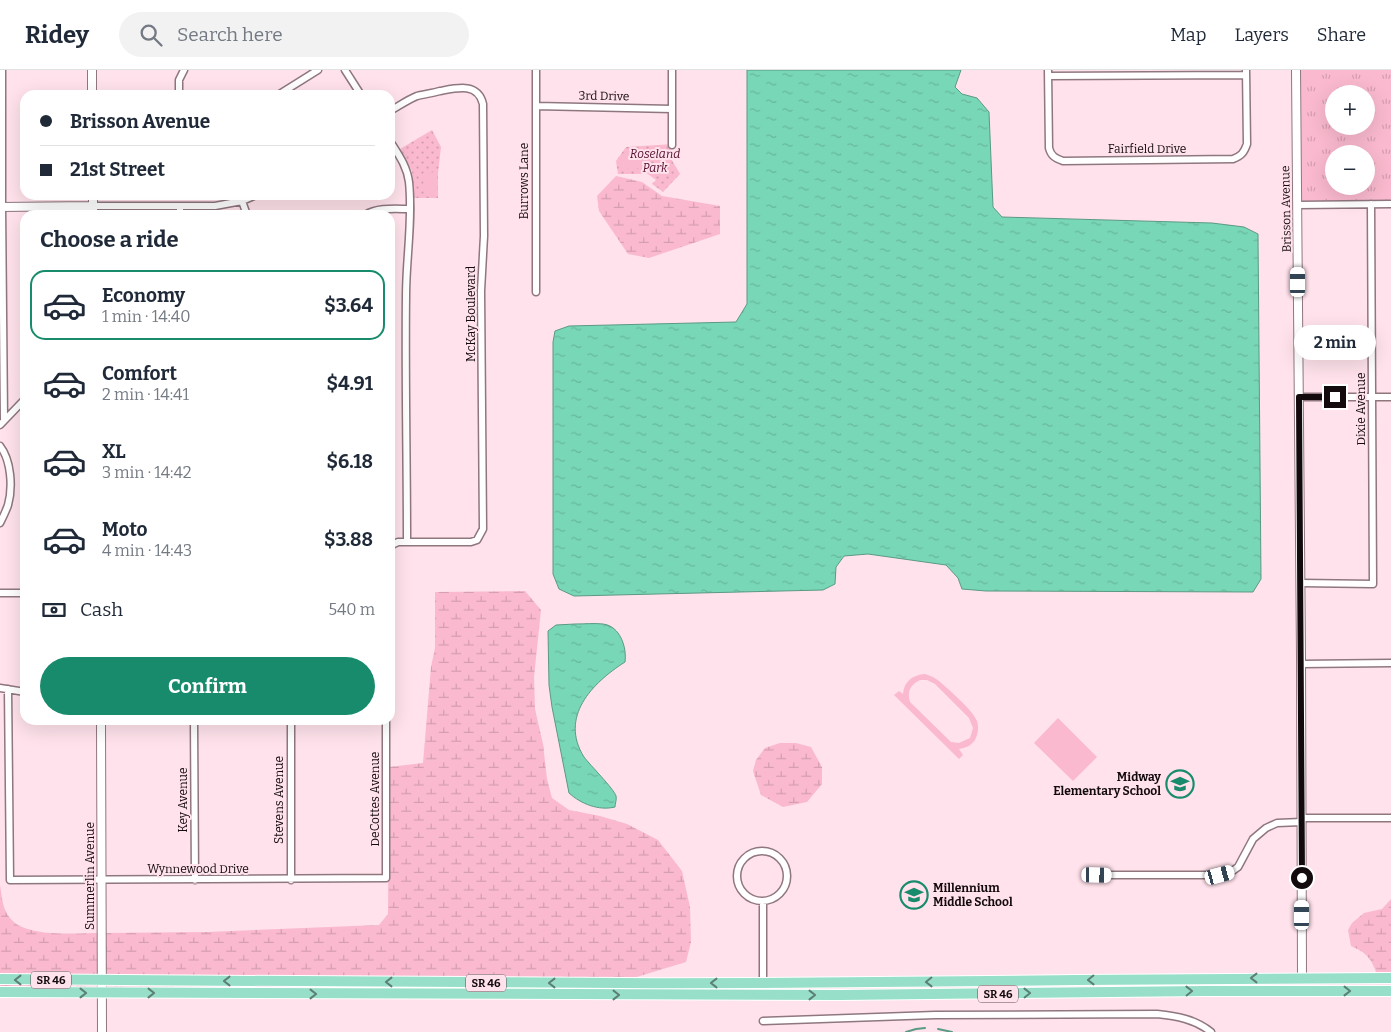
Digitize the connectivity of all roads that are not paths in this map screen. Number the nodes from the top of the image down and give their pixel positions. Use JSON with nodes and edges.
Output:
{"nodes":[{"id":1,"x":2,"y":70,"type":"edge"},
{"id":2,"x":92,"y":70,"type":"edge"},
{"id":3,"x":184,"y":70,"type":"edge"},
{"id":4,"x":318,"y":70,"type":"edge"},
{"id":5,"x":345,"y":70,"type":"edge"},
{"id":6,"x":536,"y":70,"type":"edge"},
{"id":7,"x":672,"y":70,"type":"edge"},
{"id":8,"x":1296,"y":70,"type":"edge"},
{"id":9,"x":1246,"y":72,"type":"edge"},
{"id":10,"x":1048,"y":73,"type":"edge"},
{"id":11,"x":92,"y":90,"type":"edge"},
{"id":12,"x":179,"y":90,"type":"edge"},
{"id":13,"x":286,"y":90,"type":"edge"},
{"id":14,"x":358,"y":90,"type":"edge"},
{"id":15,"x":536,"y":106,"type":"junction"},
{"id":16,"x":395,"y":108,"type":"edge"},
{"id":17,"x":672,"y":109,"type":"junction"},
{"id":18,"x":1,"y":116,"type":"edge"},
{"id":19,"x":672,"y":144,"type":"dead end"},
{"id":20,"x":395,"y":149,"type":"edge"},
{"id":21,"x":93,"y":200,"type":"edge"},
{"id":22,"x":242,"y":201,"type":"joint"},
{"id":23,"x":1371,"y":204,"type":"junction"},
{"id":24,"x":1391,"y":204,"type":"edge"},
{"id":25,"x":1298,"y":205,"type":"junction"},
{"id":26,"x":1,"y":206,"type":"edge"},
{"id":27,"x":93,"y":206,"type":"junction"},
{"id":28,"x":180,"y":206,"type":"junction"},
{"id":29,"x":410,"y":209,"type":"junction"},
{"id":30,"x":93,"y":210,"type":"edge"},
{"id":31,"x":180,"y":210,"type":"edge"},
{"id":32,"x":245,"y":210,"type":"edge"},
{"id":33,"x":375,"y":210,"type":"edge"},
{"id":34,"x":536,"y":292,"type":"dead end"},
{"id":35,"x":1299,"y":397,"type":"junction"},
{"id":36,"x":1372,"y":397,"type":"junction"},
{"id":37,"x":1391,"y":397,"type":"edge"},
{"id":38,"x":20,"y":404,"type":"edge"},
{"id":39,"x":2,"y":422,"type":"edge"},
{"id":40,"x":0,"y":446,"type":"edge"},
{"id":41,"x":0,"y":524,"type":"edge"},
{"id":42,"x":407,"y":542,"type":"junction"},
{"id":43,"x":395,"y":544,"type":"edge"},
{"id":44,"x":1301,"y":583,"type":"junction"},
{"id":45,"x":0,"y":593,"type":"edge"},
{"id":46,"x":20,"y":593,"type":"edge"},
{"id":47,"x":1391,"y":663,"type":"edge"},
{"id":48,"x":1301,"y":664,"type":"junction"},
{"id":49,"x":0,"y":688,"type":"edge"},
{"id":50,"x":8,"y":688,"type":"junction"},
{"id":51,"x":20,"y":691,"type":"edge"},
{"id":52,"x":101,"y":725,"type":"edge"},
{"id":53,"x":194,"y":725,"type":"edge"},
{"id":54,"x":291,"y":725,"type":"edge"},
{"id":55,"x":386,"y":725,"type":"edge"},
{"id":56,"x":1391,"y":818,"type":"edge"},
{"id":57,"x":1302,"y":820,"type":"junction"},
{"id":58,"x":1097,"y":875,"type":"dead end"},
{"id":59,"x":386,"y":878,"type":"joint"},
{"id":60,"x":102,"y":880,"type":"junction"},
{"id":61,"x":195,"y":880,"type":"junction"},
{"id":62,"x":291,"y":880,"type":"junction"},
{"id":63,"x":763,"y":901,"type":"junction"},
{"id":64,"x":1302,"y":978,"type":"junction"},
{"id":65,"x":1391,"y":978,"type":"edge"},
{"id":66,"x":0,"y":980,"type":"edge"},
{"id":67,"x":102,"y":980,"type":"junction"},
{"id":68,"x":763,"y":983,"type":"junction"},
{"id":69,"x":1391,"y":991,"type":"edge"},
{"id":70,"x":0,"y":992,"type":"edge"},
{"id":71,"x":102,"y":993,"type":"junction"},
{"id":72,"x":763,"y":1021,"type":"dead end"},
{"id":73,"x":102,"y":1032,"type":"edge"},
{"id":74,"x":1211,"y":1032,"type":"edge"}],
"edges":[{"from":1,"to":18,"type":"street"},
{"from":2,"to":11,"type":"street"},
{"from":3,"to":12,"type":"street"},
{"from":4,"to":13,"type":"street"},
{"from":5,"to":14,"type":"street"},
{"from":6,"to":15,"type":"street","name":"Burrows Lane"},
{"from":7,"to":17,"type":"street"},
{"from":8,"to":25,"type":"street","name":"Brisson Avenue"},
{"from":9,"to":10,"type":"street"},
{"from":9,"to":10,"type":"street","name":"Fairfield Drive"},
{"from":15,"to":17,"type":"street","name":"3rd Drive"},
{"from":15,"to":34,"type":"street","name":"Burrows Lane"},
{"from":16,"to":42,"type":"street","name":"McKay Boulevard"},
{"from":17,"to":19,"type":"street"},
{"from":18,"to":26,"type":"street"},
{"from":20,"to":29,"type":"street"},
{"from":21,"to":27,"type":"street"},
{"from":22,"to":28,"type":"street"},
{"from":22,"to":32,"type":"street"},
{"from":23,"to":24,"type":"street"},
{"from":23,"to":25,"type":"street"},
{"from":23,"to":36,"type":"street","name":"Dixie Avenue"},
{"from":25,"to":35,"type":"street","name":"Brisson Avenue"},
{"from":26,"to":27,"type":"street"},
{"from":26,"to":39,"type":"street"},
{"from":27,"to":28,"type":"street"},
{"from":27,"to":30,"type":"street"},
{"from":28,"to":31,"type":"street"},
{"from":29,"to":33,"type":"street"},
{"from":29,"to":42,"type":"street"},
{"from":35,"to":36,"type":"street"},
{"from":35,"to":44,"type":"street","name":"Brisson Avenue"},
{"from":36,"to":37,"type":"street"},
{"from":36,"to":44,"type":"street","name":"Dixie Avenue"},
{"from":38,"to":39,"type":"street"},
{"from":40,"to":41,"type":"street"},
{"from":42,"to":43,"type":"street","name":"McKay Boulevard"},
{"from":44,"to":48,"type":"street","name":"Brisson Avenue"},
{"from":45,"to":46,"type":"street"},
{"from":47,"to":48,"type":"street"},
{"from":48,"to":57,"type":"street","name":"Brisson Avenue"},
{"from":49,"to":50,"type":"street"},
{"from":50,"to":51,"type":"street"},
{"from":50,"to":60,"type":"street","name":"Wynnewood Drive"},
{"from":52,"to":60,"type":"street","name":"Summerlin Avenue"},
{"from":53,"to":61,"type":"street","name":"Key Avenue"},
{"from":54,"to":62,"type":"street","name":"Stevens Avenue"},
{"from":55,"to":59,"type":"street","name":"DeCottes Avenue"},
{"from":56,"to":57,"type":"street"},
{"from":57,"to":58,"type":"street"},
{"from":57,"to":64,"type":"street","name":"Brisson Avenue"},
{"from":59,"to":62,"type":"street","name":"Wynnewood Drive"},
{"from":60,"to":61,"type":"street","name":"Wynnewood Drive"},
{"from":60,"to":67,"type":"street","name":"Summerlin Avenue"},
{"from":61,"to":62,"type":"street","name":"Wynnewood Drive"},
{"from":63,"to":63,"type":"street"},
{"from":63,"to":68,"type":"street"},
{"from":64,"to":65,"type":"main road","number":"SR 46"},
{"from":64,"to":68,"type":"main road","number":"SR 46","one_way":true},
{"from":67,"to":66,"type":"main road","number":"SR 46","one_way":true},
{"from":68,"to":67,"type":"main road","number":"SR 46","one_way":true},
{"from":67,"to":71,"type":"street","name":"Summerlin Avenue"},
{"from":71,"to":69,"type":"main road","number":"SR 46","one_way":true},
{"from":70,"to":71,"type":"main road","number":"SR 46","one_way":true},
{"from":71,"to":73,"type":"street","name":"Summerlin Avenue"},
{"from":72,"to":74,"type":"street"}]}
